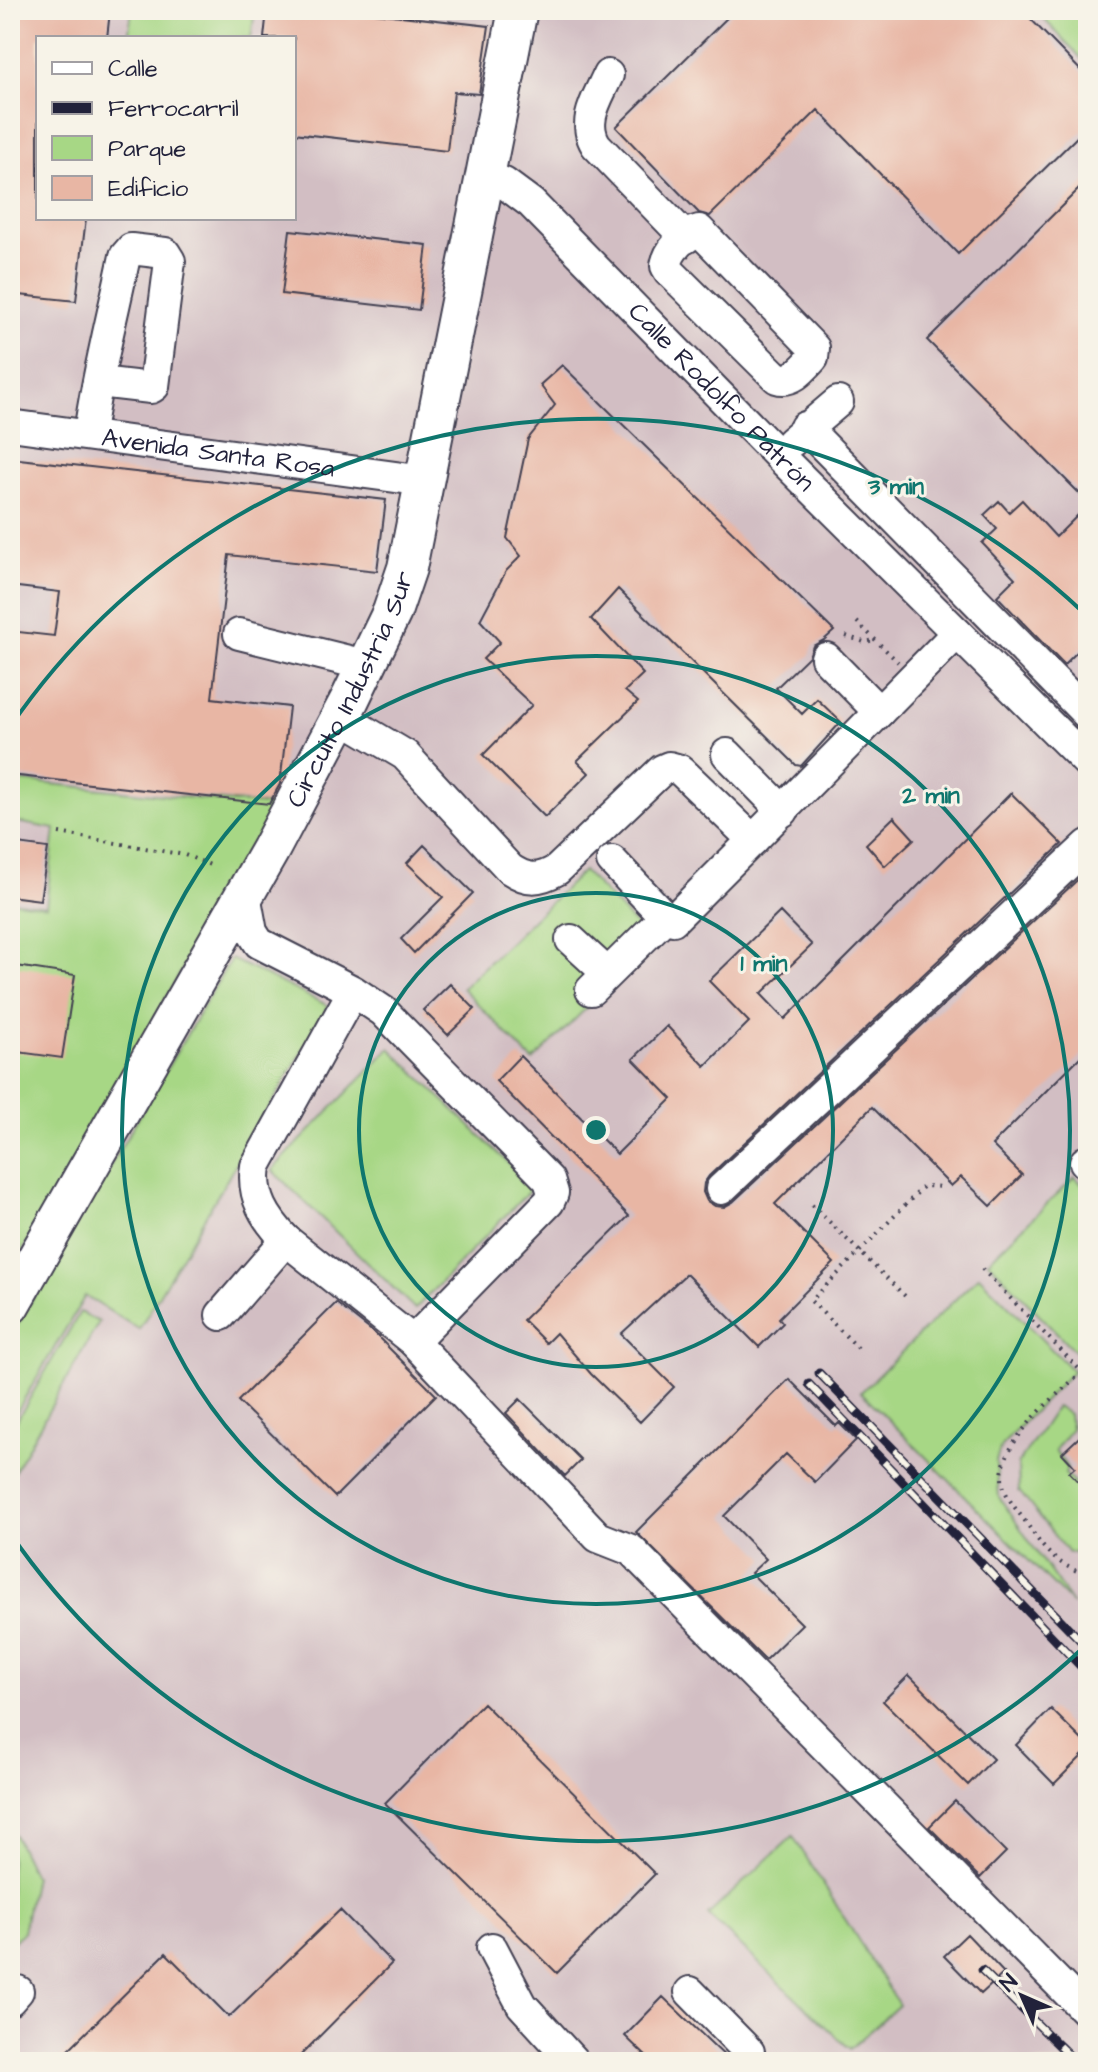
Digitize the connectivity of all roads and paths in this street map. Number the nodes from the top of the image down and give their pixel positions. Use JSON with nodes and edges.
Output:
{"nodes":[{"id":1,"x":518,"y":10,"type":"edge"},
{"id":2,"x":608,"y":75,"type":"dead end"},
{"id":3,"x":485,"y":175,"type":"junction"},
{"id":4,"x":686,"y":238,"type":"junction"},
{"id":5,"x":99,"y":382,"type":"dead end"},
{"id":6,"x":838,"y":402,"type":"dead end"},
{"id":7,"x":10,"y":425,"type":"edge"},
{"id":8,"x":805,"y":427,"type":"junction"},
{"id":9,"x":89,"y":434,"type":"junction"},
{"id":10,"x":778,"y":455,"type":"junction"},
{"id":11,"x":425,"y":481,"type":"junction"},
{"id":12,"x":857,"y":622,"type":"dead end"},
{"id":13,"x":957,"y":633,"type":"junction"},
{"id":14,"x":239,"y":634,"type":"dead end"},
{"id":15,"x":876,"y":640,"type":"junction"},
{"id":16,"x":836,"y":647,"type":"joint"},
{"id":17,"x":365,"y":665,"type":"junction"},
{"id":18,"x":913,"y":677,"type":"junction"},
{"id":19,"x":879,"y":712,"type":"junction"},
{"id":20,"x":1088,"y":715,"type":"edge"},
{"id":21,"x":341,"y":717,"type":"junction"},
{"id":22,"x":727,"y":754,"type":"dead end"},
{"id":23,"x":1088,"y":763,"type":"edge"},
{"id":24,"x":783,"y":811,"type":"junction"},
{"id":25,"x":59,"y":833,"type":"dead end"},
{"id":26,"x":753,"y":840,"type":"junction"},
{"id":27,"x":1088,"y":845,"type":"edge"},
{"id":28,"x":612,"y":861,"type":"dead end"},
{"id":29,"x":210,"y":865,"type":"dead end"},
{"id":30,"x":245,"y":894,"type":"junction"},
{"id":31,"x":665,"y":917,"type":"junction"},
{"id":32,"x":571,"y":940,"type":"dead end"},
{"id":33,"x":353,"y":991,"type":"junction"},
{"id":34,"x":944,"y":1187,"type":"dead end"},
{"id":35,"x":721,"y":1189,"type":"dead end"},
{"id":36,"x":812,"y":1205,"type":"dead end"},
{"id":37,"x":286,"y":1240,"type":"junction"},
{"id":38,"x":860,"y":1252,"type":"junction"},
{"id":39,"x":982,"y":1269,"type":"dead end"},
{"id":40,"x":907,"y":1298,"type":"dead end"},
{"id":41,"x":10,"y":1305,"type":"edge"},
{"id":42,"x":221,"y":1315,"type":"dead end"},
{"id":43,"x":413,"y":1341,"type":"junction"},
{"id":44,"x":858,"y":1348,"type":"dead end"},
{"id":45,"x":1088,"y":1367,"type":"edge"},
{"id":46,"x":1082,"y":1372,"type":"junction"},
{"id":47,"x":1088,"y":1566,"type":"edge"},
{"id":48,"x":492,"y":1948,"type":"dead end"},
{"id":49,"x":690,"y":1992,"type":"dead end"},
{"id":50,"x":1088,"y":2013,"type":"edge"},
{"id":51,"x":574,"y":2062,"type":"edge"},
{"id":52,"x":750,"y":2062,"type":"edge"}],
"edges":[{"from":1,"to":3,"type":"main road","name":"Circuito Industria Sur"},
{"from":2,"to":4,"type":"street"},
{"from":3,"to":10,"type":"street","name":"Calle Rodolfo Patrón"},
{"from":3,"to":11,"type":"main road","name":"Circuito Industria Sur"},
{"from":4,"to":4,"type":"street"},
{"from":5,"to":9,"type":"street"},
{"from":6,"to":8,"type":"street"},
{"from":7,"to":9,"type":"street","name":"Avenida Santa Rosa"},
{"from":8,"to":10,"type":"street"},
{"from":8,"to":20,"type":"street"},
{"from":9,"to":11,"type":"street","name":"Avenida Santa Rosa"},
{"from":10,"to":13,"type":"street","name":"Calle Rodolfo Patrón"},
{"from":11,"to":17,"type":"main road","name":"Circuito Industria Sur"},
{"from":12,"to":15,"type":"path"},
{"from":13,"to":18,"type":"street"},
{"from":13,"to":23,"type":"street","name":"Calle Rodolfo Patrón"},
{"from":14,"to":17,"type":"street"},
{"from":15,"to":16,"type":"path"},
{"from":15,"to":18,"type":"path"},
{"from":16,"to":19,"type":"street"},
{"from":17,"to":21,"type":"main road","name":"Circuito Industria Sur"},
{"from":18,"to":19,"type":"street"},
{"from":19,"to":24,"type":"street"},
{"from":21,"to":26,"type":"street"},
{"from":21,"to":30,"type":"main road","name":"Circuito Industria Sur"},
{"from":22,"to":24,"type":"street"},
{"from":24,"to":26,"type":"street"},
{"from":25,"to":29,"type":"path"},
{"from":26,"to":31,"type":"street"},
{"from":27,"to":35,"type":"street"},
{"from":28,"to":31,"type":"street"},
{"from":30,"to":33,"type":"street"},
{"from":30,"to":41,"type":"main road","name":"Circuito Industria Sur"},
{"from":31,"to":32,"type":"street"},
{"from":33,"to":37,"type":"street"},
{"from":33,"to":43,"type":"street"},
{"from":34,"to":38,"type":"path"},
{"from":36,"to":38,"type":"path"},
{"from":37,"to":42,"type":"street"},
{"from":37,"to":43,"type":"street"},
{"from":38,"to":40,"type":"path"},
{"from":38,"to":44,"type":"path"},
{"from":39,"to":46,"type":"path"},
{"from":43,"to":50,"type":"street"},
{"from":45,"to":46,"type":"path"},
{"from":46,"to":47,"type":"path"},
{"from":48,"to":51,"type":"street"},
{"from":49,"to":52,"type":"street"}]}
